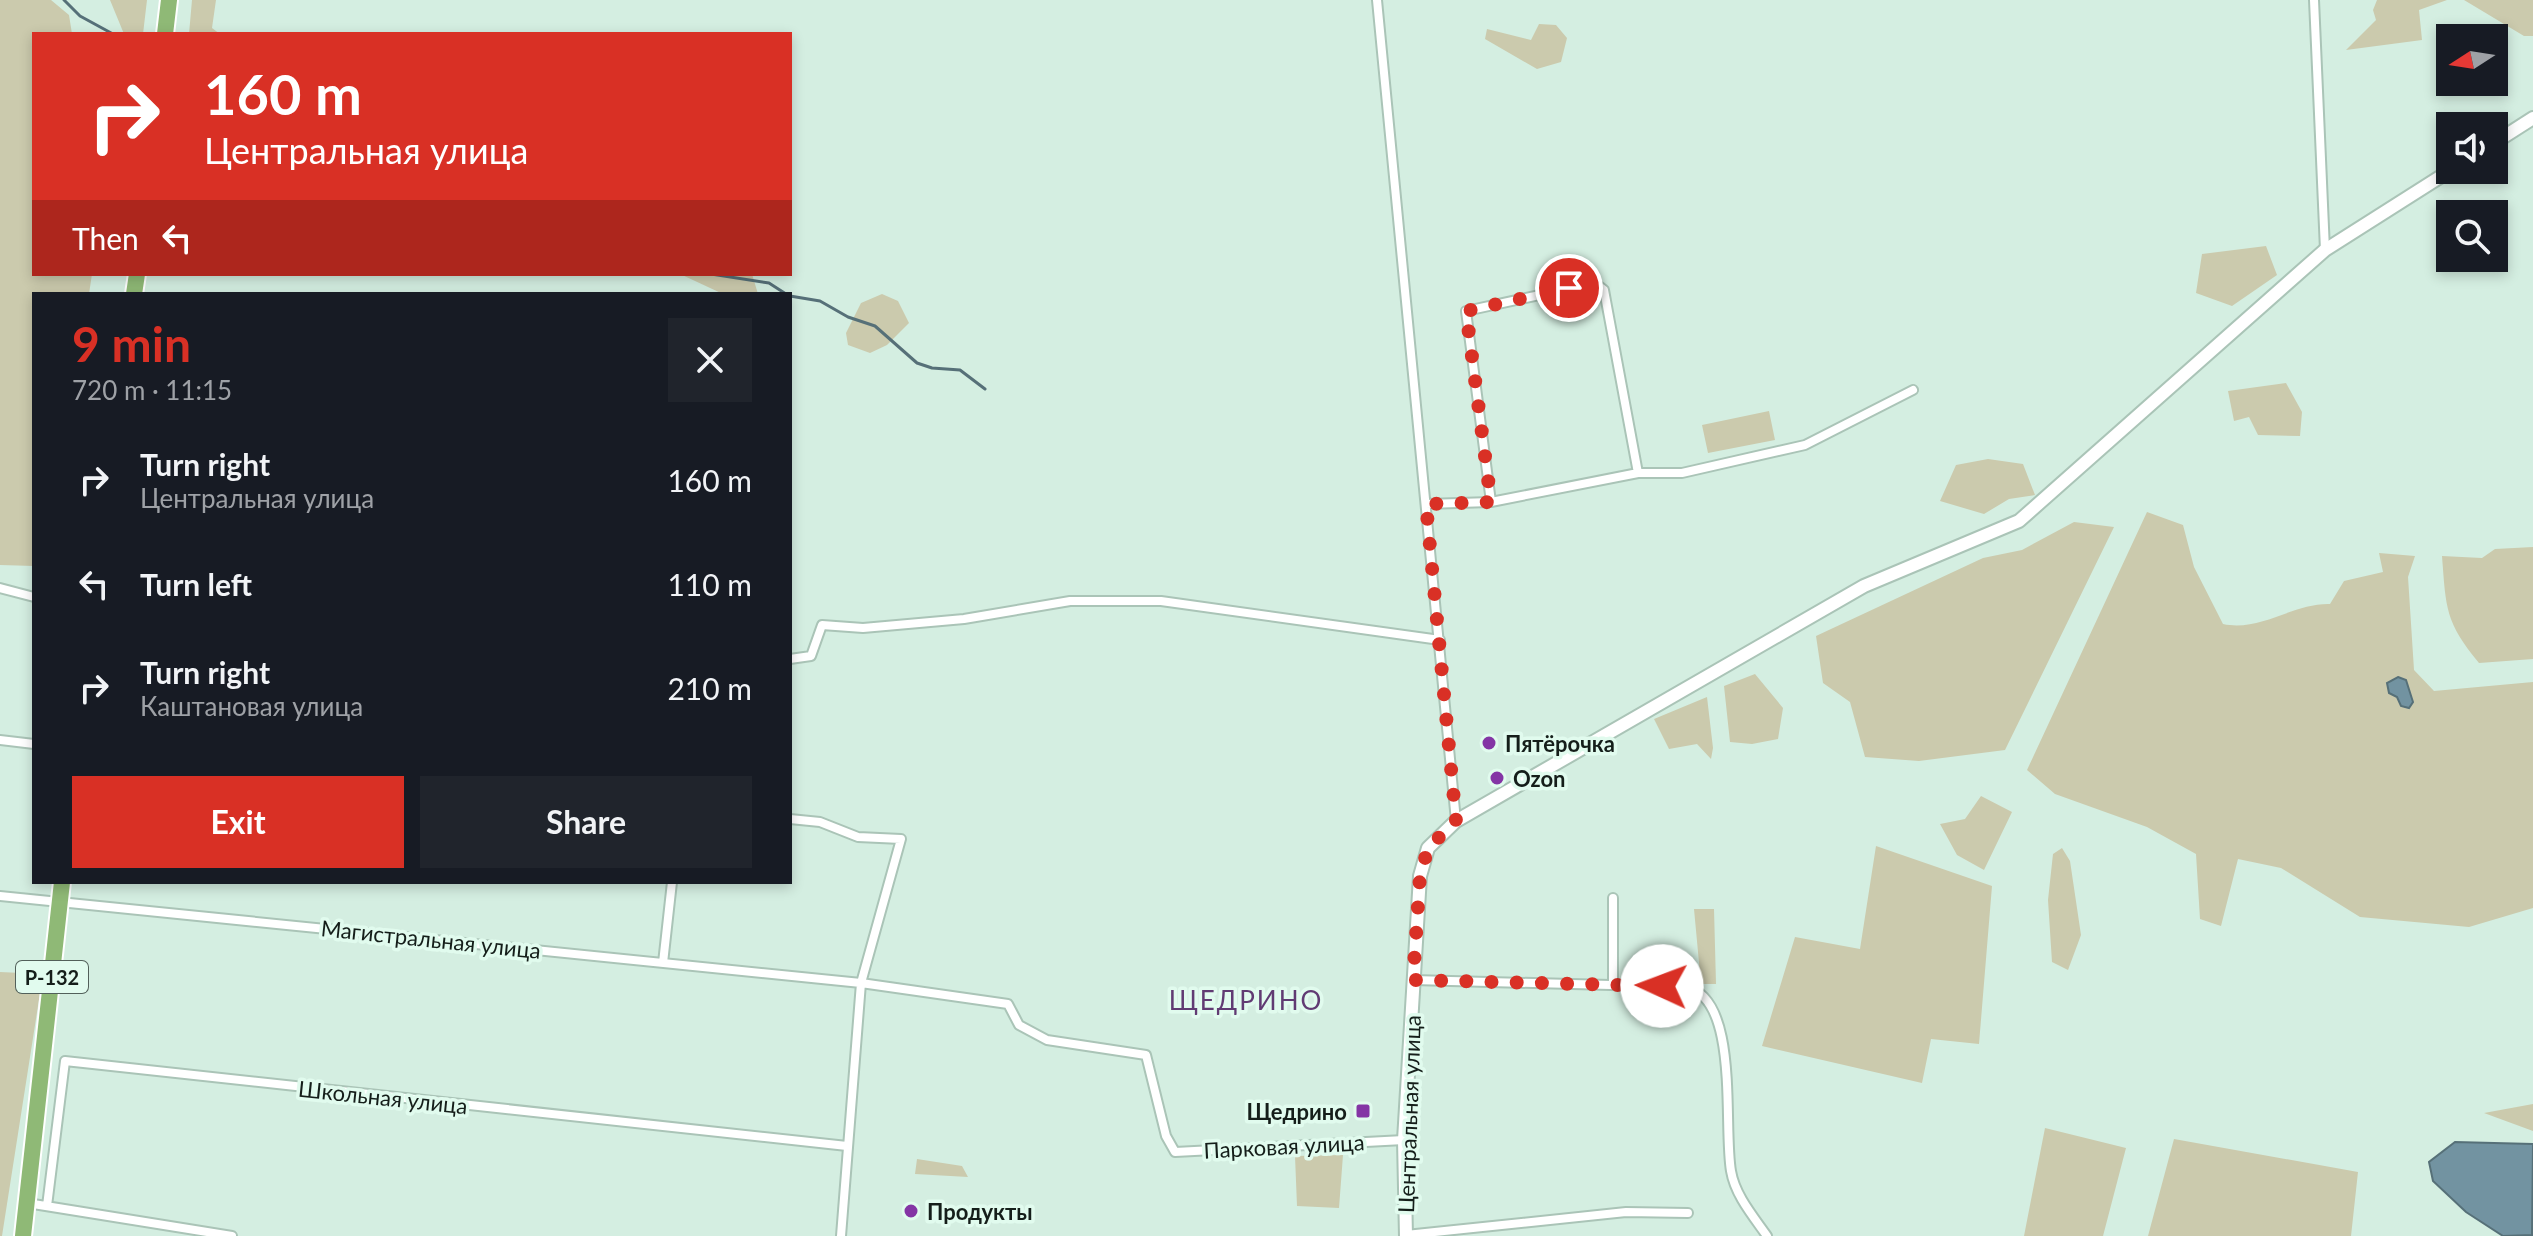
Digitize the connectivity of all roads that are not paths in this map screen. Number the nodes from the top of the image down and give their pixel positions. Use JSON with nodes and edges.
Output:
{"nodes":[{"id":1,"x":169,"y":0,"type":"edge"},
{"id":2,"x":1377,"y":0,"type":"edge"},
{"id":3,"x":2314,"y":0,"type":"edge"},
{"id":4,"x":165,"y":32,"type":"edge"},
{"id":5,"x":2533,"y":118,"type":"edge"},
{"id":6,"x":2508,"y":134,"type":"edge"},
{"id":7,"x":2436,"y":180,"type":"edge"},
{"id":8,"x":2325,"y":250,"type":"junction"},
{"id":9,"x":1913,"y":390,"type":"dead end"},
{"id":10,"x":1638,"y":473,"type":"junction"},
{"id":11,"x":1491,"y":502,"type":"junction"},
{"id":12,"x":1426,"y":504,"type":"junction"},
{"id":13,"x":0,"y":588,"type":"edge"},
{"id":14,"x":32,"y":596,"type":"edge"},
{"id":15,"x":1440,"y":640,"type":"junction"},
{"id":16,"x":792,"y":659,"type":"edge"},
{"id":17,"x":0,"y":740,"type":"edge"},
{"id":18,"x":32,"y":744,"type":"edge"},
{"id":19,"x":792,"y":819,"type":"edge"},
{"id":20,"x":1456,"y":821,"type":"junction"},
{"id":21,"x":62,"y":884,"type":"edge"},
{"id":22,"x":672,"y":884,"type":"edge"},
{"id":23,"x":0,"y":896,"type":"edge"},
{"id":24,"x":1613,"y":898,"type":"dead end"},
{"id":25,"x":60,"y":902,"type":"junction"},
{"id":26,"x":663,"y":963,"type":"junction"},
{"id":27,"x":1413,"y":980,"type":"junction"},
{"id":28,"x":861,"y":983,"type":"junction"},
{"id":29,"x":1613,"y":984,"type":"junction"},
{"id":30,"x":1047,"y":1040,"type":"joint"},
{"id":31,"x":1404,"y":1140,"type":"junction"},
{"id":32,"x":847,"y":1146,"type":"junction"},
{"id":33,"x":27,"y":1203,"type":"junction"},
{"id":34,"x":47,"y":1206,"type":"junction"},
{"id":35,"x":1688,"y":1213,"type":"dead end"},
{"id":36,"x":23,"y":1236,"type":"edge"},
{"id":37,"x":232,"y":1236,"type":"edge"},
{"id":38,"x":841,"y":1236,"type":"edge"},
{"id":39,"x":1406,"y":1236,"type":"edge"},
{"id":40,"x":1767,"y":1236,"type":"edge"}],
"edges":[{"from":1,"to":4,"type":"highway"},
{"from":2,"to":12,"type":"street"},
{"from":3,"to":8,"type":"street"},
{"from":5,"to":6,"type":"street"},
{"from":7,"to":8,"type":"street","name":"Центральная улица"},
{"from":8,"to":20,"type":"street","name":"Центральная улица"},
{"from":9,"to":10,"type":"street"},
{"from":10,"to":11,"type":"street"},
{"from":10,"to":11,"type":"street"},
{"from":11,"to":12,"type":"street"},
{"from":12,"to":15,"type":"street"},
{"from":13,"to":14,"type":"street"},
{"from":15,"to":16,"type":"street"},
{"from":15,"to":20,"type":"street"},
{"from":17,"to":18,"type":"street"},
{"from":19,"to":28,"type":"street"},
{"from":20,"to":27,"type":"street","name":"Центральная улица"},
{"from":21,"to":25,"type":"highway","number":"Р-132"},
{"from":22,"to":26,"type":"street"},
{"from":23,"to":25,"type":"street","name":"Магистральная улица"},
{"from":24,"to":29,"type":"street"},
{"from":25,"to":26,"type":"street","name":"Магистральная улица"},
{"from":25,"to":33,"type":"highway","number":"Р-132"},
{"from":26,"to":28,"type":"street","name":"Магистральная улица"},
{"from":27,"to":29,"type":"street"},
{"from":27,"to":31,"type":"street","name":"Центральная улица"},
{"from":28,"to":30,"type":"street","name":"Магистральная улица"},
{"from":28,"to":32,"type":"street"},
{"from":29,"to":40,"type":"street"},
{"from":30,"to":31,"type":"street","name":"Парковая улица"},
{"from":31,"to":39,"type":"street","name":"Центральная улица"},
{"from":32,"to":34,"type":"street","name":"Школьная улица"},
{"from":32,"to":38,"type":"street"},
{"from":33,"to":34,"type":"street"},
{"from":33,"to":36,"type":"highway","number":"Р-132"},
{"from":34,"to":37,"type":"street"},
{"from":35,"to":39,"type":"street"}]}
